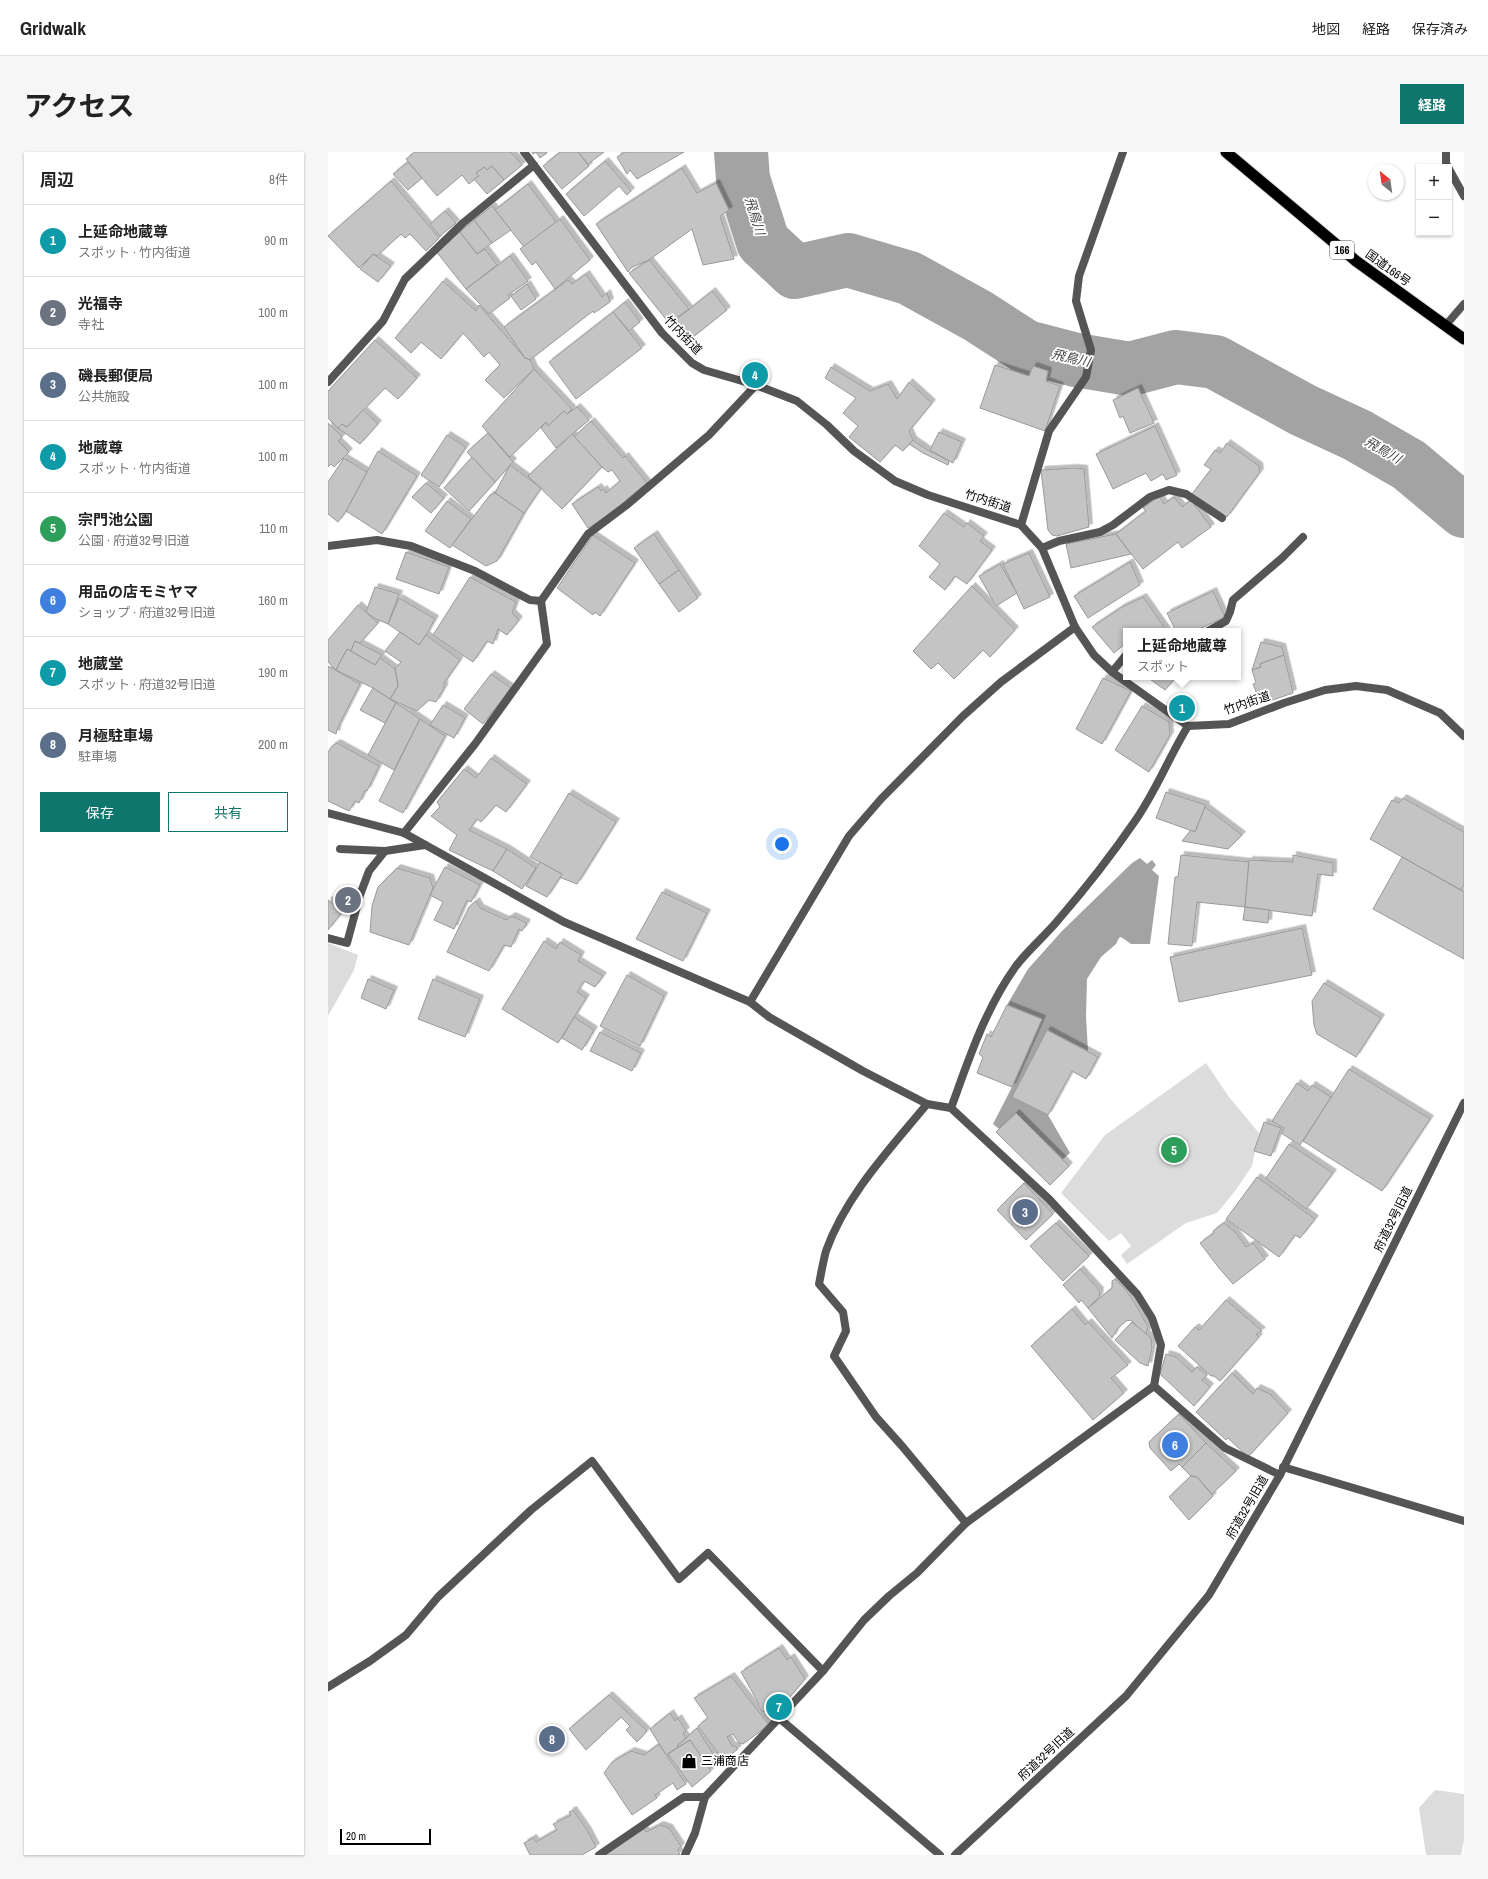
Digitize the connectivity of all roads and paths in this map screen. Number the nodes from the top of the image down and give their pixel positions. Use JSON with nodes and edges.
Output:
{"nodes":[{"id":1,"x":524,"y":152,"type":"edge"},
{"id":2,"x":1123,"y":152,"type":"edge"},
{"id":3,"x":1226,"y":152,"type":"edge"},
{"id":4,"x":1446,"y":152,"type":"edge"},
{"id":5,"x":1446,"y":164,"type":"edge"},
{"id":6,"x":534,"y":165,"type":"junction"},
{"id":7,"x":1452,"y":175,"type":"edge"},
{"id":8,"x":1464,"y":196,"type":"edge"},
{"id":9,"x":1464,"y":304,"type":"edge"},
{"id":10,"x":1445,"y":326,"type":"junction"},
{"id":11,"x":1464,"y":339,"type":"edge"},
{"id":12,"x":328,"y":382,"type":"edge"},
{"id":13,"x":756,"y":386,"type":"junction"},
{"id":14,"x":1222,"y":518,"type":"dead end"},
{"id":15,"x":1021,"y":525,"type":"junction"},
{"id":16,"x":1303,"y":537,"type":"dead end"},
{"id":17,"x":328,"y":546,"type":"edge"},
{"id":18,"x":1042,"y":548,"type":"junction"},
{"id":19,"x":541,"y":601,"type":"junction"},
{"id":20,"x":1075,"y":627,"type":"junction"},
{"id":21,"x":1213,"y":628,"type":"edge"},
{"id":22,"x":1123,"y":659,"type":"edge"},
{"id":23,"x":1112,"y":672,"type":"junction"},
{"id":24,"x":1123,"y":680,"type":"edge"},
{"id":25,"x":1123,"y":680,"type":"edge"},
{"id":26,"x":1188,"y":726,"type":"junction"},
{"id":27,"x":1464,"y":736,"type":"edge"},
{"id":28,"x":328,"y":813,"type":"edge"},
{"id":29,"x":404,"y":833,"type":"junction"},
{"id":30,"x":425,"y":845,"type":"junction"},
{"id":31,"x":340,"y":849,"type":"dead end"},
{"id":32,"x":385,"y":852,"type":"junction"},
{"id":33,"x":328,"y":938,"type":"edge"},
{"id":34,"x":750,"y":1002,"type":"junction"},
{"id":35,"x":1464,"y":1103,"type":"edge"},
{"id":36,"x":927,"y":1104,"type":"junction"},
{"id":37,"x":951,"y":1108,"type":"junction"},
{"id":38,"x":1154,"y":1386,"type":"junction"},
{"id":39,"x":1283,"y":1467,"type":"junction"},
{"id":40,"x":1280,"y":1475,"type":"junction"},
{"id":41,"x":1464,"y":1520,"type":"edge"},
{"id":42,"x":966,"y":1523,"type":"junction"},
{"id":43,"x":823,"y":1671,"type":"junction"},
{"id":44,"x":328,"y":1687,"type":"edge"},
{"id":45,"x":779,"y":1718,"type":"junction"},
{"id":46,"x":704,"y":1797,"type":"junction"},
{"id":47,"x":599,"y":1855,"type":"edge"},
{"id":48,"x":685,"y":1855,"type":"edge"},
{"id":49,"x":940,"y":1855,"type":"edge"},
{"id":50,"x":955,"y":1855,"type":"edge"}],
"edges":[{"from":1,"to":6,"type":"street","name":"竹内街道"},
{"from":2,"to":15,"type":"street"},
{"from":3,"to":10,"type":"highway","name":"国道166号","number":"166"},
{"from":4,"to":5,"type":"street"},
{"from":6,"to":12,"type":"street"},
{"from":6,"to":13,"type":"street","name":"竹内街道"},
{"from":7,"to":8,"type":"street"},
{"from":9,"to":10,"type":"street"},
{"from":10,"to":11,"type":"highway","name":"国道166号","number":"166"},
{"from":13,"to":15,"type":"street","name":"竹内街道"},
{"from":13,"to":19,"type":"street"},
{"from":14,"to":18,"type":"street"},
{"from":15,"to":18,"type":"street","name":"竹内街道"},
{"from":16,"to":21,"type":"street"},
{"from":17,"to":19,"type":"street"},
{"from":18,"to":20,"type":"street","name":"竹内街道"},
{"from":19,"to":29,"type":"street"},
{"from":20,"to":23,"type":"street","name":"竹内街道"},
{"from":20,"to":34,"type":"street"},
{"from":22,"to":23,"type":"street"},
{"from":23,"to":25,"type":"street","name":"竹内街道"},
{"from":24,"to":26,"type":"street","name":"竹内街道"},
{"from":26,"to":27,"type":"street","name":"竹内街道"},
{"from":26,"to":37,"type":"street"},
{"from":28,"to":29,"type":"street"},
{"from":29,"to":30,"type":"street"},
{"from":30,"to":32,"type":"street"},
{"from":30,"to":34,"type":"street"},
{"from":31,"to":32,"type":"street"},
{"from":32,"to":33,"type":"street"},
{"from":34,"to":36,"type":"street"},
{"from":35,"to":39,"type":"street","name":"府道32号旧道"},
{"from":36,"to":37,"type":"street"},
{"from":36,"to":42,"type":"street"},
{"from":37,"to":38,"type":"street"},
{"from":38,"to":40,"type":"street"},
{"from":38,"to":42,"type":"street"},
{"from":39,"to":40,"type":"street","name":"府道32号旧道"},
{"from":39,"to":41,"type":"street"},
{"from":40,"to":50,"type":"street","name":"府道32号旧道"},
{"from":42,"to":43,"type":"street"},
{"from":43,"to":44,"type":"street"},
{"from":43,"to":45,"type":"street"},
{"from":45,"to":46,"type":"street"},
{"from":45,"to":49,"type":"street"},
{"from":46,"to":47,"type":"street"},
{"from":46,"to":48,"type":"street"}]}
